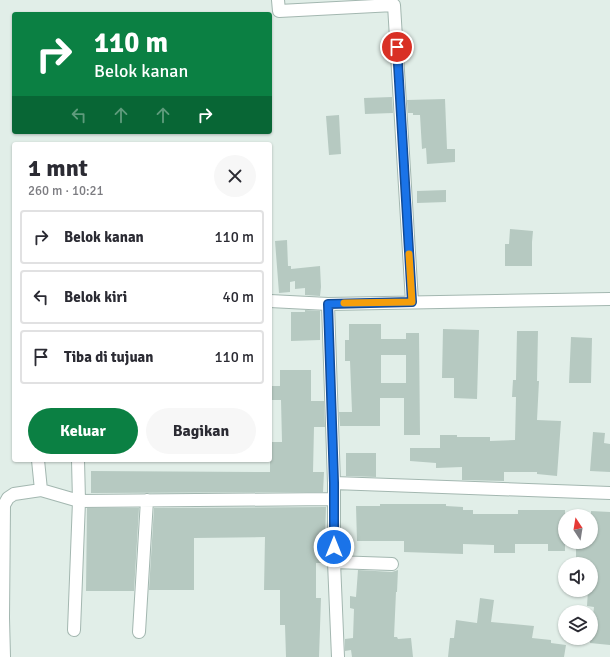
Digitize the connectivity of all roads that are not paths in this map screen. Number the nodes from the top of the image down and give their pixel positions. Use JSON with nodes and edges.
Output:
{"nodes":[{"id":1,"x":278,"y":0,"type":"edge"},
{"id":2,"x":610,"y":299,"type":"edge"},
{"id":3,"x":272,"y":301,"type":"edge"},
{"id":4,"x":412,"y":302,"type":"junction"},
{"id":5,"x":328,"y":304,"type":"junction"},
{"id":6,"x":38,"y":462,"type":"edge"},
{"id":7,"x":78,"y":462,"type":"edge"},
{"id":8,"x":334,"y":483,"type":"junction"},
{"id":9,"x":42,"y":490,"type":"junction"},
{"id":10,"x":610,"y":493,"type":"edge"},
{"id":11,"x":334,"y":499,"type":"junction"},
{"id":12,"x":79,"y":500,"type":"junction"},
{"id":13,"x":146,"y":500,"type":"junction"},
{"id":14,"x":2,"y":560,"type":"edge"},
{"id":15,"x":334,"y":562,"type":"junction"},
{"id":16,"x":392,"y":564,"type":"dead end"},
{"id":17,"x":74,"y":630,"type":"dead end"},
{"id":18,"x":139,"y":632,"type":"dead end"},
{"id":19,"x":4,"y":657,"type":"edge"},
{"id":20,"x":338,"y":657,"type":"edge"}],
"edges":[{"from":1,"to":4,"type":"street"},
{"from":2,"to":4,"type":"street"},
{"from":3,"to":5,"type":"street"},
{"from":4,"to":5,"type":"street"},
{"from":5,"to":8,"type":"street"},
{"from":6,"to":9,"type":"street"},
{"from":7,"to":12,"type":"street"},
{"from":8,"to":10,"type":"street"},
{"from":8,"to":11,"type":"street"},
{"from":9,"to":12,"type":"street"},
{"from":9,"to":14,"type":"street"},
{"from":11,"to":13,"type":"street"},
{"from":11,"to":15,"type":"street"},
{"from":12,"to":13,"type":"street"},
{"from":12,"to":17,"type":"street"},
{"from":13,"to":18,"type":"street"},
{"from":14,"to":19,"type":"street"},
{"from":15,"to":16,"type":"street"},
{"from":15,"to":20,"type":"street"}]}
